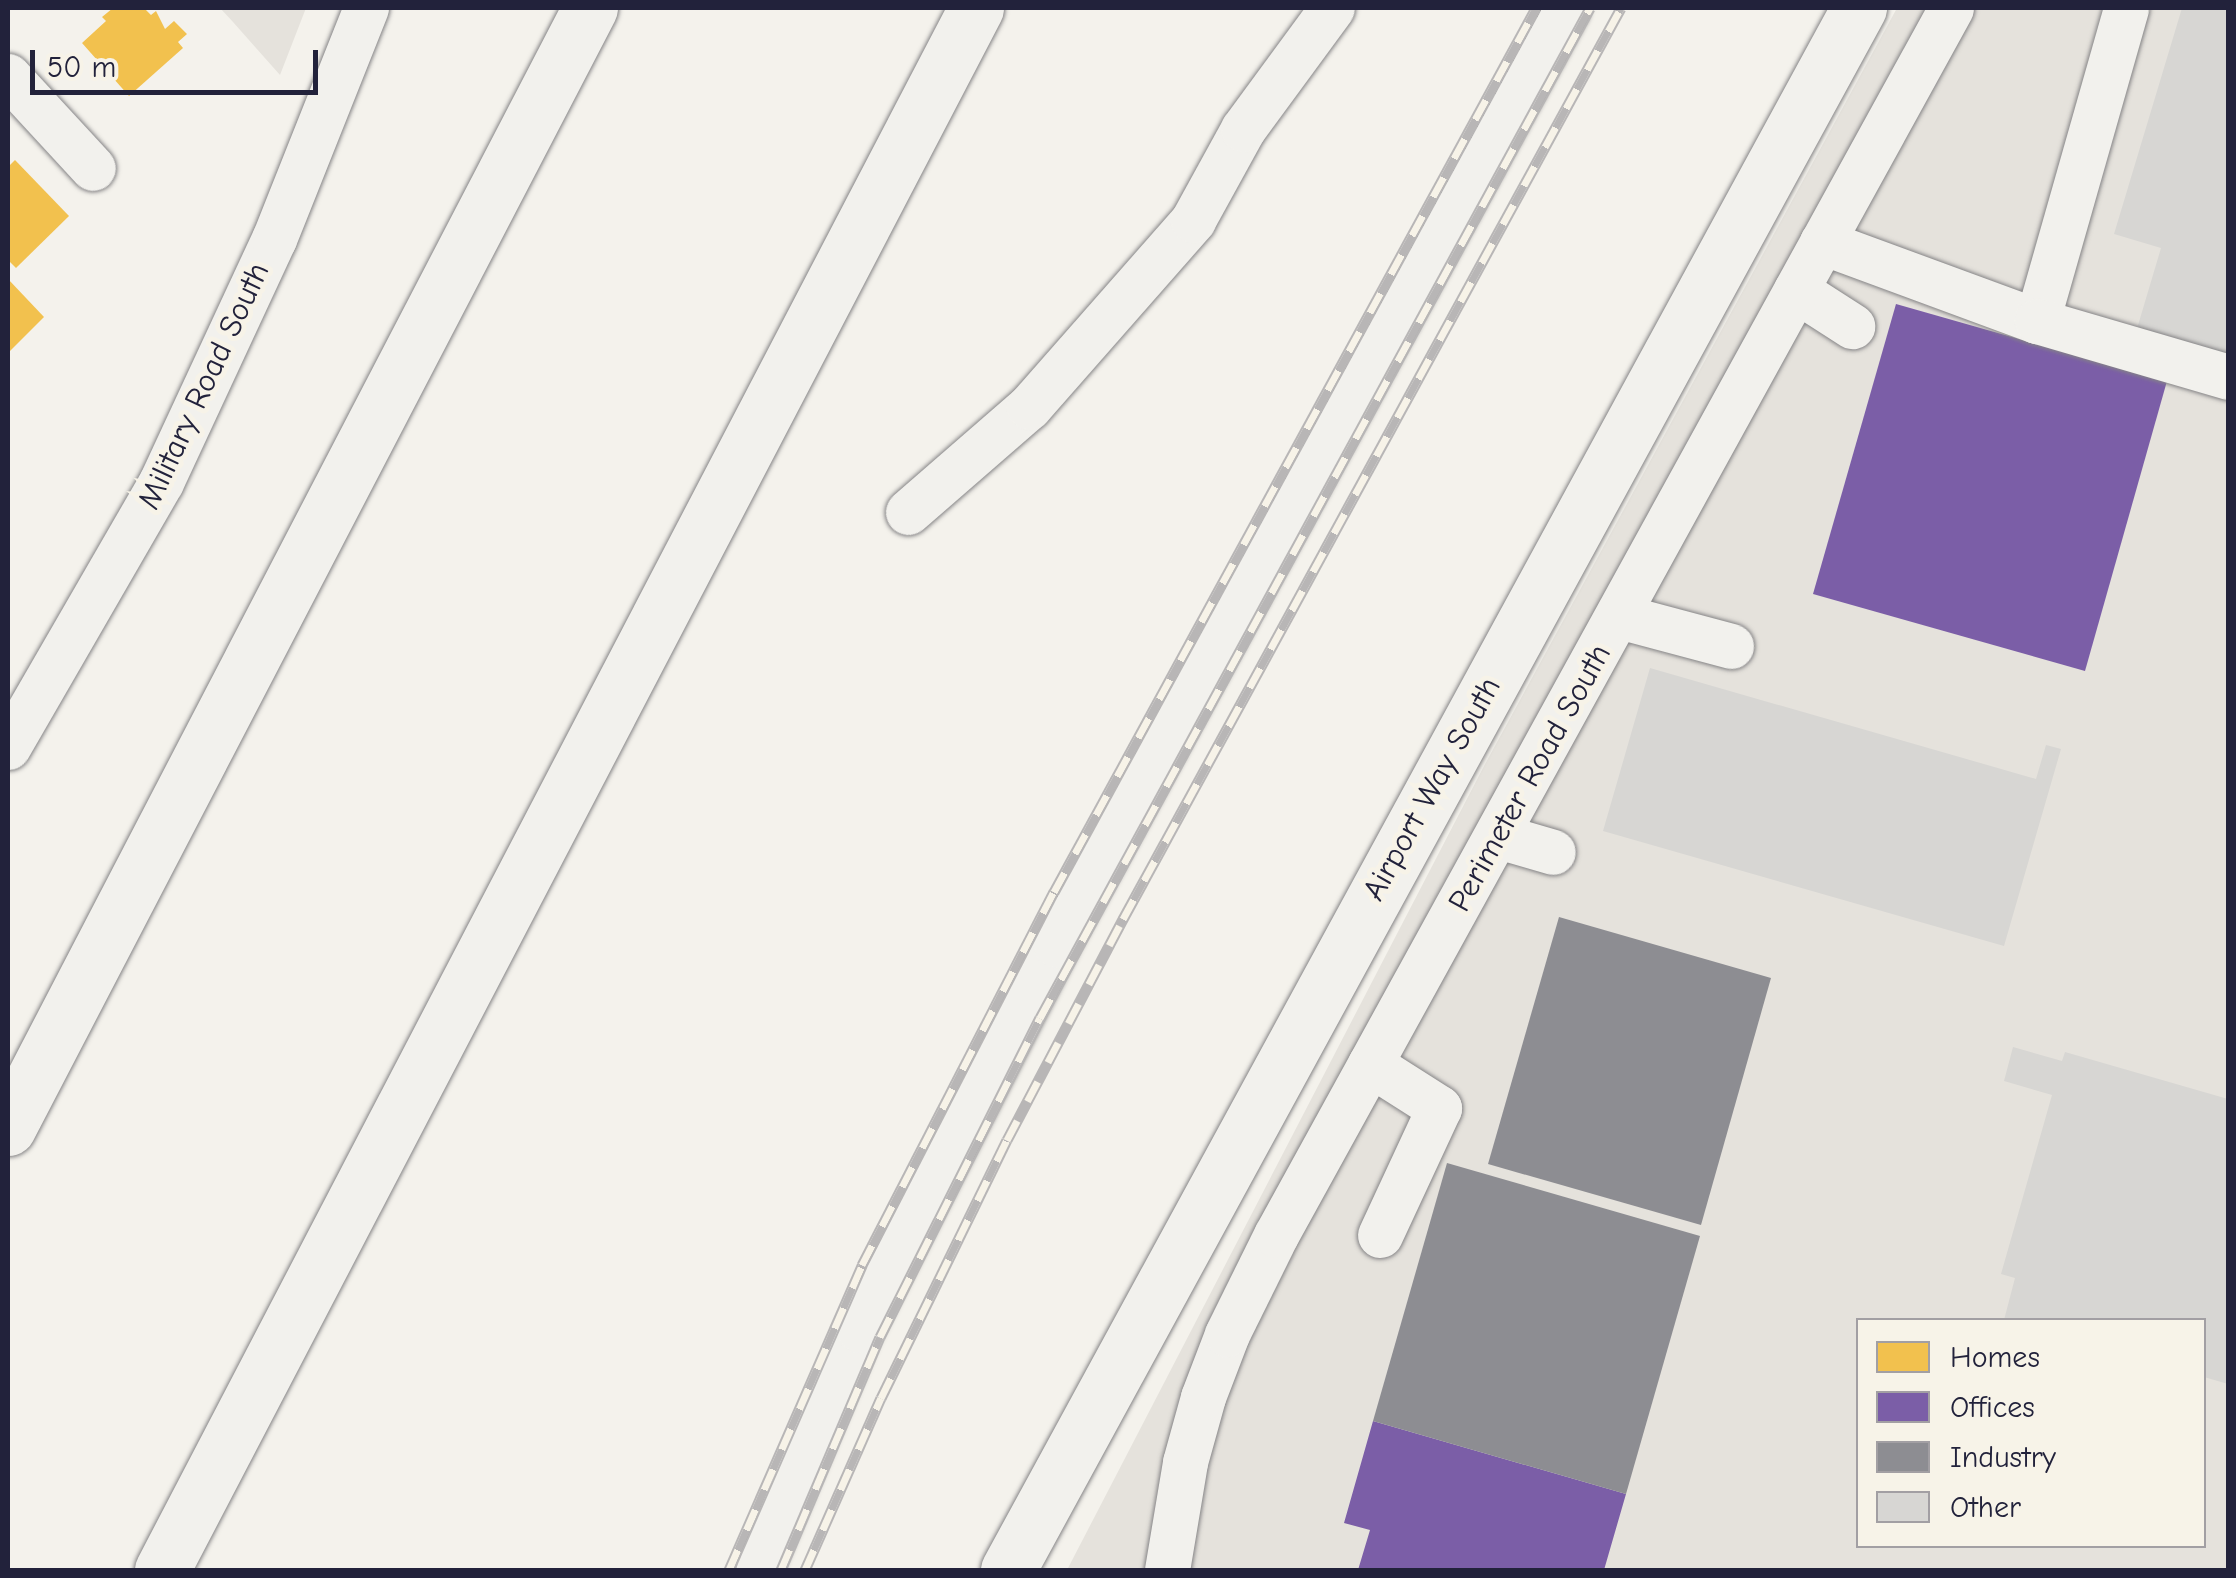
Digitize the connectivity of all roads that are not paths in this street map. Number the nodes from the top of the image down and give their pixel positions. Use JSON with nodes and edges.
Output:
{"nodes":[{"id":1,"x":366,"y":8,"type":"edge"},
{"id":2,"x":590,"y":8,"type":"edge"},
{"id":3,"x":976,"y":8,"type":"edge"},
{"id":4,"x":1332,"y":8,"type":"edge"},
{"id":5,"x":1568,"y":8,"type":"edge"},
{"id":6,"x":1859,"y":8,"type":"edge"},
{"id":7,"x":1950,"y":8,"type":"edge"},
{"id":8,"x":2126,"y":8,"type":"edge"},
{"id":9,"x":8,"y":76,"type":"edge"},
{"id":10,"x":93,"y":168,"type":"dead end"},
{"id":11,"x":1822,"y":242,"type":"junction"},
{"id":12,"x":1796,"y":290,"type":"junction"},
{"id":13,"x":2036,"y":321,"type":"junction"},
{"id":14,"x":1852,"y":326,"type":"dead end"},
{"id":15,"x":2228,"y":377,"type":"edge"},
{"id":16,"x":908,"y":512,"type":"dead end"},
{"id":17,"x":1619,"y":616,"type":"junction"},
{"id":18,"x":1731,"y":646,"type":"dead end"},
{"id":19,"x":8,"y":747,"type":"edge"},
{"id":20,"x":1498,"y":836,"type":"junction"},
{"id":21,"x":1554,"y":852,"type":"dead end"},
{"id":22,"x":1370,"y":1064,"type":"junction"},
{"id":23,"x":8,"y":1128,"type":"edge"},
{"id":24,"x":1380,"y":1235,"type":"dead end"},
{"id":25,"x":162,"y":1570,"type":"edge"},
{"id":26,"x":758,"y":1570,"type":"edge"},
{"id":27,"x":1008,"y":1570,"type":"edge"},
{"id":28,"x":1167,"y":1570,"type":"edge"}],
"edges":[{"from":1,"to":19,"type":"street","name":"Military Road South"},
{"from":2,"to":23,"type":"main road"},
{"from":3,"to":25,"type":"main road"},
{"from":4,"to":16,"type":"street"},
{"from":5,"to":26,"type":"street"},
{"from":6,"to":27,"type":"main road","name":"Airport Way South"},
{"from":7,"to":11,"type":"street","name":"Perimeter Road South"},
{"from":8,"to":13,"type":"street"},
{"from":9,"to":10,"type":"street"},
{"from":11,"to":12,"type":"street","name":"Perimeter Road South"},
{"from":11,"to":13,"type":"street"},
{"from":12,"to":14,"type":"street"},
{"from":12,"to":17,"type":"street","name":"Perimeter Road South"},
{"from":13,"to":15,"type":"street"},
{"from":17,"to":18,"type":"street"},
{"from":17,"to":20,"type":"street","name":"Perimeter Road South"},
{"from":20,"to":21,"type":"street"},
{"from":20,"to":22,"type":"street","name":"Perimeter Road South"},
{"from":22,"to":24,"type":"street"},
{"from":22,"to":28,"type":"street","name":"Perimeter Road South"}]}
